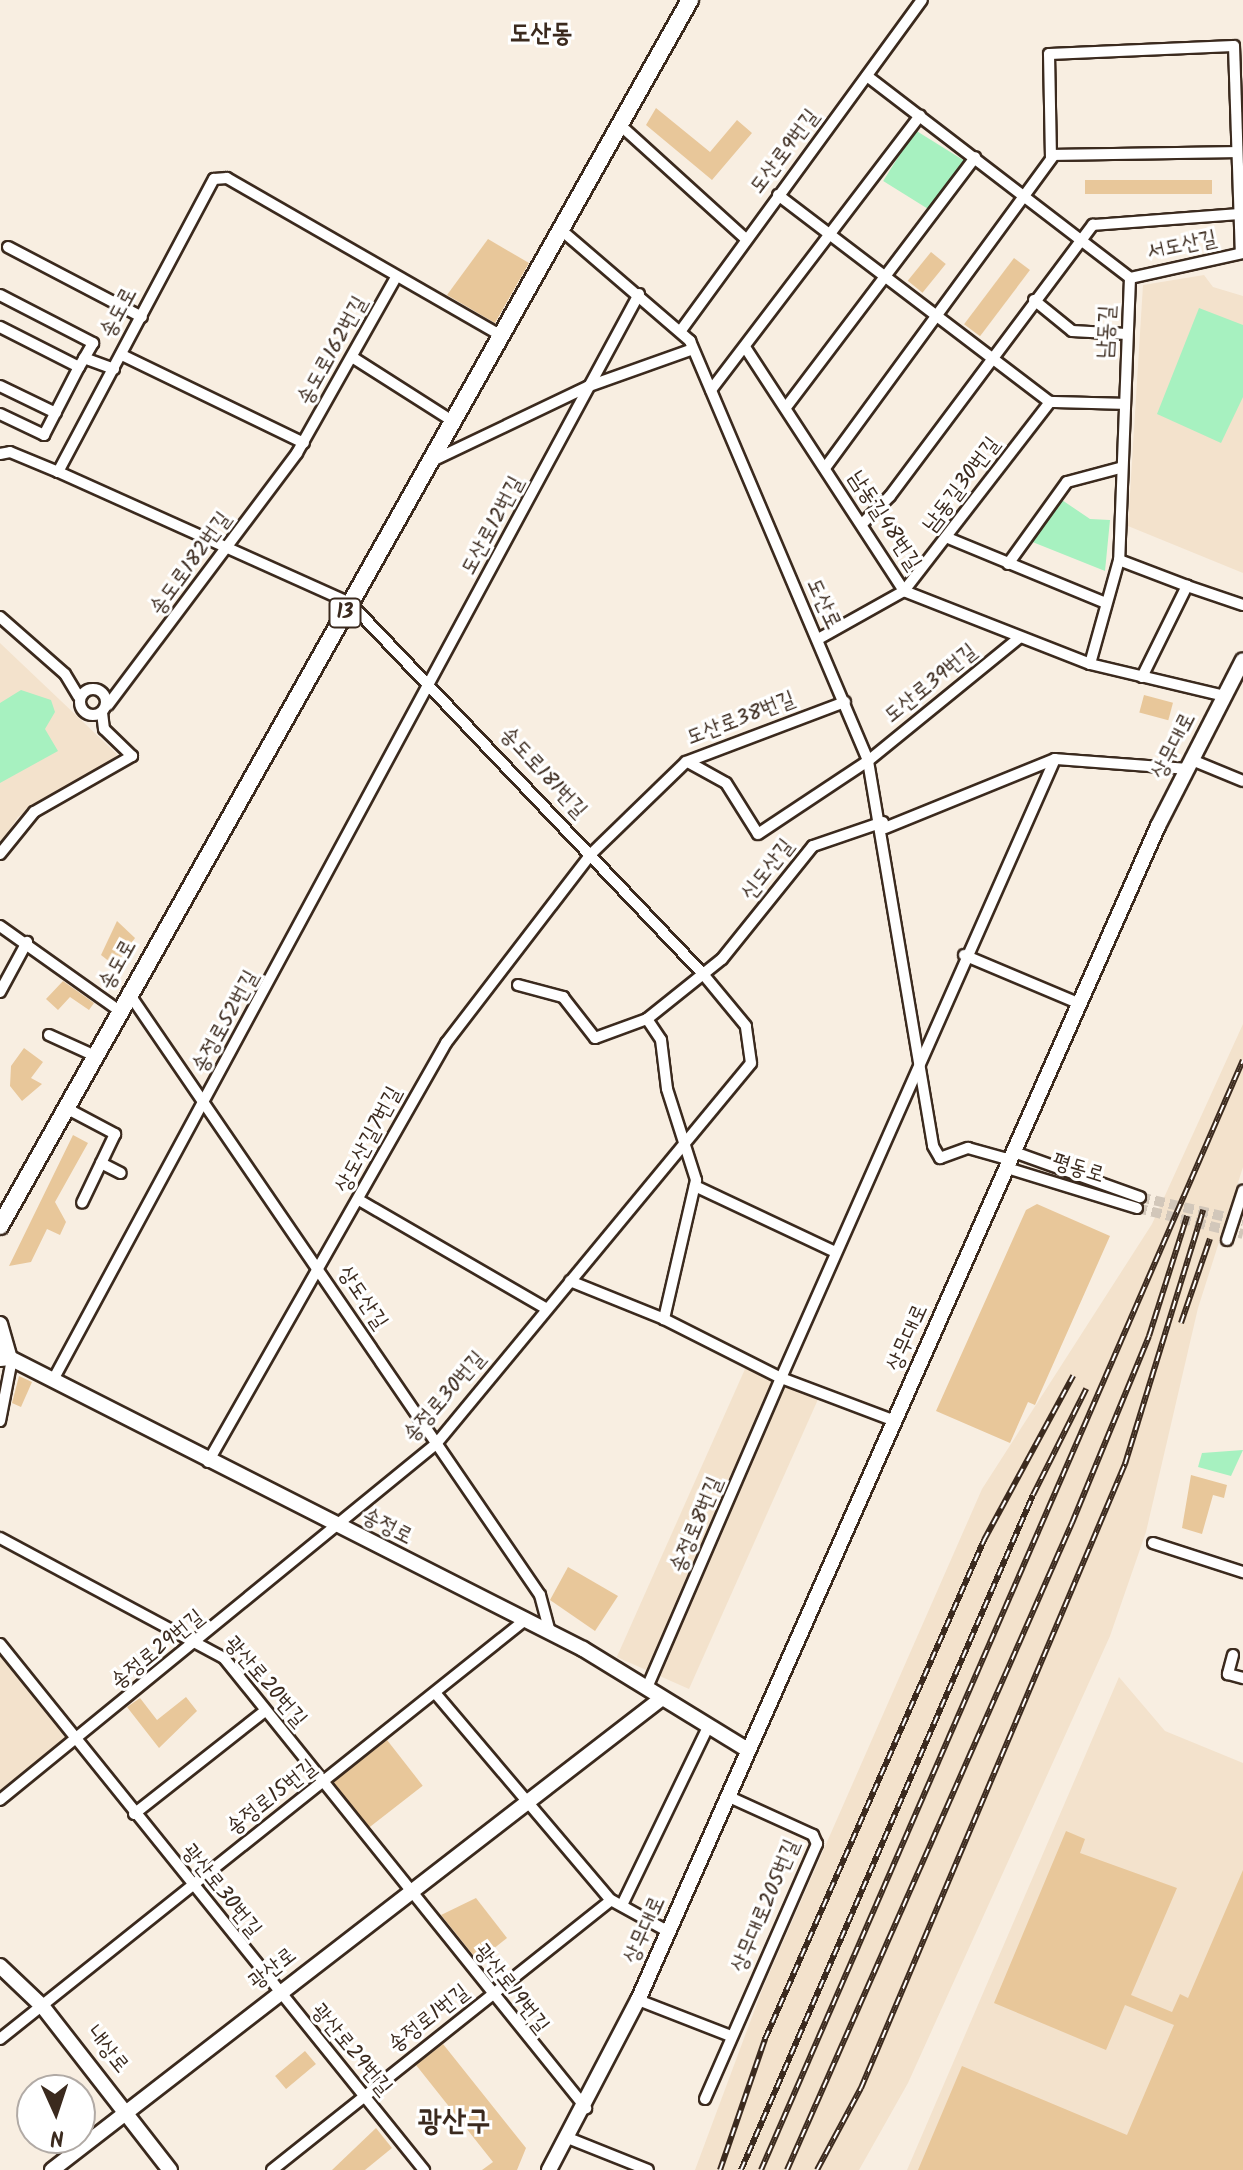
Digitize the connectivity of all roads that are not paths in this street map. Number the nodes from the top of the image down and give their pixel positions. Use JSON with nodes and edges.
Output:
{"nodes":[{"id":1,"x":690,"y":0,"type":"edge"},
{"id":2,"x":922,"y":0,"type":"edge"},
{"id":3,"x":867,"y":76,"type":"junction"},
{"id":4,"x":920,"y":116,"type":"junction"},
{"id":5,"x":619,"y":124,"type":"junction"},
{"id":6,"x":1236,"y":152,"type":"junction"},
{"id":7,"x":975,"y":157,"type":"junction"},
{"id":8,"x":1051,"y":158,"type":"junction"},
{"id":9,"x":778,"y":195,"type":"junction"},
{"id":10,"x":1029,"y":198,"type":"junction"},
{"id":11,"x":1238,"y":214,"type":"junction"},
{"id":12,"x":560,"y":229,"type":"junction"},
{"id":13,"x":830,"y":232,"type":"junction"},
{"id":14,"x":746,"y":239,"type":"junction"},
{"id":15,"x":1081,"y":240,"type":"junction"},
{"id":16,"x":8,"y":247,"type":"dead end"},
{"id":17,"x":1242,"y":253,"type":"edge"},
{"id":18,"x":888,"y":275,"type":"junction"},
{"id":19,"x":396,"y":277,"type":"junction"},
{"id":20,"x":1130,"y":278,"type":"junction"},
{"id":21,"x":639,"y":294,"type":"junction"},
{"id":22,"x":0,"y":295,"type":"edge"},
{"id":23,"x":1034,"y":300,"type":"junction"},
{"id":24,"x":941,"y":316,"type":"junction"},
{"id":25,"x":142,"y":317,"type":"junction"},
{"id":26,"x":0,"y":327,"type":"edge"},
{"id":27,"x":682,"y":329,"type":"junction"},
{"id":28,"x":1127,"y":334,"type":"junction"},
{"id":29,"x":500,"y":335,"type":"junction"},
{"id":30,"x":745,"y":347,"type":"junction"},
{"id":31,"x":693,"y":349,"type":"junction"},
{"id":32,"x":122,"y":355,"type":"junction"},
{"id":33,"x":993,"y":356,"type":"junction"},
{"id":34,"x":352,"y":357,"type":"junction"},
{"id":35,"x":82,"y":362,"type":"junction"},
{"id":36,"x":114,"y":369,"type":"junction"},
{"id":37,"x":0,"y":386,"type":"edge"},
{"id":38,"x":589,"y":386,"type":"junction"},
{"id":39,"x":711,"y":390,"type":"junction"},
{"id":40,"x":1050,"y":402,"type":"junction"},
{"id":41,"x":1124,"y":404,"type":"junction"},
{"id":42,"x":787,"y":406,"type":"junction"},
{"id":43,"x":56,"y":413,"type":"junction"},
{"id":44,"x":0,"y":414,"type":"edge"},
{"id":45,"x":451,"y":420,"type":"junction"},
{"id":46,"x":304,"y":443,"type":"junction"},
{"id":47,"x":0,"y":454,"type":"edge"},
{"id":48,"x":426,"y":464,"type":"junction"},
{"id":49,"x":825,"y":468,"type":"junction"},
{"id":50,"x":1120,"y":468,"type":"junction"},
{"id":51,"x":58,"y":472,"type":"junction"},
{"id":52,"x":863,"y":523,"type":"junction"},
{"id":53,"x":948,"y":538,"type":"junction"},
{"id":54,"x":227,"y":550,"type":"junction"},
{"id":55,"x":1119,"y":560,"type":"junction"},
{"id":56,"x":1008,"y":564,"type":"junction"},
{"id":57,"x":1187,"y":586,"type":"junction"},
{"id":58,"x":904,"y":591,"type":"junction"},
{"id":59,"x":350,"y":603,"type":"junction"},
{"id":60,"x":1106,"y":603,"type":"junction"},
{"id":61,"x":1243,"y":605,"type":"edge"},
{"id":62,"x":0,"y":617,"type":"edge"},
{"id":63,"x":1019,"y":638,"type":"junction"},
{"id":64,"x":818,"y":639,"type":"junction"},
{"id":65,"x":1243,"y":660,"type":"edge"},
{"id":66,"x":1090,"y":664,"type":"junction"},
{"id":67,"x":1142,"y":677,"type":"junction"},
{"id":68,"x":432,"y":683,"type":"junction"},
{"id":69,"x":78,"y":696,"type":"junction"},
{"id":70,"x":1224,"y":696,"type":"junction"},
{"id":71,"x":845,"y":702,"type":"junction"},
{"id":72,"x":105,"y":709,"type":"junction"},
{"id":73,"x":1055,"y":759,"type":"junction"},
{"id":74,"x":868,"y":761,"type":"junction"},
{"id":75,"x":686,"y":762,"type":"junction"},
{"id":76,"x":1190,"y":764,"type":"junction"},
{"id":77,"x":1243,"y":781,"type":"edge"},
{"id":78,"x":884,"y":825,"type":"junction"},
{"id":79,"x":0,"y":854,"type":"edge"},
{"id":80,"x":591,"y":854,"type":"junction"},
{"id":81,"x":0,"y":926,"type":"edge"},
{"id":82,"x":27,"y":942,"type":"junction"},
{"id":83,"x":964,"y":955,"type":"junction"},
{"id":84,"x":703,"y":974,"type":"junction"},
{"id":85,"x":518,"y":985,"type":"dead end"},
{"id":86,"x":0,"y":992,"type":"edge"},
{"id":87,"x":128,"y":992,"type":"junction"},
{"id":88,"x":1080,"y":1004,"type":"junction"},
{"id":89,"x":118,"y":1010,"type":"junction"},
{"id":90,"x":647,"y":1019,"type":"junction"},
{"id":91,"x":49,"y":1035,"type":"dead end"},
{"id":92,"x":752,"y":1047,"type":"joint"},
{"id":93,"x":93,"y":1055,"type":"junction"},
{"id":94,"x":916,"y":1064,"type":"junction"},
{"id":95,"x":205,"y":1100,"type":"junction"},
{"id":96,"x":64,"y":1107,"type":"junction"},
{"id":97,"x":683,"y":1145,"type":"junction"},
{"id":98,"x":1011,"y":1160,"type":"junction"},
{"id":99,"x":101,"y":1163,"type":"junction"},
{"id":100,"x":121,"y":1173,"type":"dead end"},
{"id":101,"x":695,"y":1186,"type":"junction"},
{"id":102,"x":1243,"y":1191,"type":"edge"},
{"id":103,"x":359,"y":1200,"type":"junction"},
{"id":104,"x":82,"y":1203,"type":"dead end"},
{"id":105,"x":0,"y":1226,"type":"edge"},
{"id":106,"x":1227,"y":1240,"type":"dead end"},
{"id":107,"x":833,"y":1251,"type":"junction"},
{"id":108,"x":321,"y":1273,"type":"junction"},
{"id":109,"x":570,"y":1281,"type":"junction"},
{"id":110,"x":547,"y":1309,"type":"junction"},
{"id":111,"x":664,"y":1319,"type":"junction"},
{"id":112,"x":0,"y":1324,"type":"edge"},
{"id":113,"x":6,"y":1357,"type":"edge"},
{"id":114,"x":781,"y":1378,"type":"junction"},
{"id":115,"x":53,"y":1380,"type":"junction"},
{"id":116,"x":0,"y":1421,"type":"edge"},
{"id":117,"x":895,"y":1421,"type":"junction"},
{"id":118,"x":436,"y":1444,"type":"junction"},
{"id":119,"x":208,"y":1462,"type":"junction"},
{"id":120,"x":339,"y":1527,"type":"junction"},
{"id":121,"x":0,"y":1538,"type":"edge"},
{"id":122,"x":1153,"y":1543,"type":"dead end"},
{"id":123,"x":1243,"y":1572,"type":"edge"},
{"id":124,"x":525,"y":1620,"type":"junction"},
{"id":125,"x":550,"y":1632,"type":"junction"},
{"id":126,"x":201,"y":1642,"type":"junction"},
{"id":127,"x":0,"y":1644,"type":"edge"},
{"id":128,"x":1233,"y":1655,"type":"dead end"},
{"id":129,"x":1243,"y":1678,"type":"edge"},
{"id":130,"x":647,"y":1687,"type":"junction"},
{"id":131,"x":436,"y":1694,"type":"junction"},
{"id":132,"x":662,"y":1698,"type":"junction"},
{"id":133,"x":265,"y":1711,"type":"junction"},
{"id":134,"x":707,"y":1729,"type":"junction"},
{"id":135,"x":77,"y":1739,"type":"junction"},
{"id":136,"x":748,"y":1750,"type":"junction"},
{"id":137,"x":323,"y":1784,"type":"junction"},
{"id":138,"x":727,"y":1796,"type":"junction"},
{"id":139,"x":0,"y":1800,"type":"edge"},
{"id":140,"x":522,"y":1803,"type":"junction"},
{"id":141,"x":134,"y":1814,"type":"junction"},
{"id":142,"x":191,"y":1886,"type":"junction"},
{"id":143,"x":409,"y":1889,"type":"junction"},
{"id":144,"x":611,"y":1900,"type":"junction"},
{"id":145,"x":622,"y":1905,"type":"junction"},
{"id":146,"x":669,"y":1932,"type":"junction"},
{"id":147,"x":0,"y":1966,"type":"edge"},
{"id":148,"x":278,"y":1993,"type":"junction"},
{"id":149,"x":491,"y":1996,"type":"junction"},
{"id":150,"x":638,"y":2000,"type":"junction"},
{"id":151,"x":43,"y":2007,"type":"junction"},
{"id":152,"x":731,"y":2036,"type":"junction"},
{"id":153,"x":0,"y":2039,"type":"edge"},
{"id":154,"x":363,"y":2096,"type":"junction"},
{"id":155,"x":705,"y":2099,"type":"dead end"},
{"id":156,"x":586,"y":2108,"type":"junction"},
{"id":157,"x":128,"y":2110,"type":"junction"},
{"id":158,"x":568,"y":2138,"type":"junction"},
{"id":159,"x":52,"y":2170,"type":"edge"},
{"id":160,"x":170,"y":2170,"type":"edge"},
{"id":161,"x":272,"y":2170,"type":"edge"},
{"id":162,"x":424,"y":2170,"type":"edge"},
{"id":163,"x":549,"y":2170,"type":"edge"},
{"id":164,"x":648,"y":2170,"type":"edge"}],
"edges":[{"from":1,"to":5,"type":"main road","name":"송도로","number":"13"},
{"from":2,"to":3,"type":"street","name":"도산로9번길"},
{"from":3,"to":4,"type":"street","name":"남동길"},
{"from":3,"to":9,"type":"street","name":"도산로9번길"},
{"from":4,"to":7,"type":"street","name":"남동길"},
{"from":4,"to":13,"type":"street"},
{"from":5,"to":12,"type":"main road","name":"송도로","number":"13"},
{"from":5,"to":14,"type":"street"},
{"from":6,"to":8,"type":"street"},
{"from":6,"to":8,"type":"street"},
{"from":6,"to":11,"type":"street"},
{"from":7,"to":10,"type":"street","name":"남동길"},
{"from":7,"to":18,"type":"street"},
{"from":8,"to":10,"type":"street"},
{"from":9,"to":13,"type":"street"},
{"from":9,"to":14,"type":"street","name":"도산로9번길"},
{"from":10,"to":15,"type":"street","name":"남동길"},
{"from":10,"to":24,"type":"street"},
{"from":11,"to":15,"type":"street"},
{"from":11,"to":17,"type":"street"},
{"from":12,"to":21,"type":"street","name":"도산로"},
{"from":12,"to":29,"type":"main road","name":"송도로","number":"13"},
{"from":13,"to":18,"type":"street"},
{"from":13,"to":30,"type":"street"},
{"from":14,"to":27,"type":"street","name":"도산로9번길"},
{"from":15,"to":20,"type":"street","name":"남동길"},
{"from":15,"to":23,"type":"street"},
{"from":16,"to":25,"type":"street"},
{"from":17,"to":20,"type":"street","name":"서도산길"},
{"from":18,"to":24,"type":"street"},
{"from":18,"to":42,"type":"street"},
{"from":19,"to":25,"type":"street","name":"송도로"},
{"from":19,"to":29,"type":"street","name":"송도로"},
{"from":19,"to":34,"type":"street","name":"송도로162번길"},
{"from":20,"to":28,"type":"street","name":"남동길"},
{"from":21,"to":27,"type":"street","name":"도산로"},
{"from":21,"to":38,"type":"street","name":"도산로12번길"},
{"from":22,"to":35,"type":"street"},
{"from":23,"to":28,"type":"street"},
{"from":23,"to":33,"type":"street"},
{"from":24,"to":33,"type":"street"},
{"from":24,"to":49,"type":"street"},
{"from":25,"to":32,"type":"street","name":"송도로"},
{"from":26,"to":35,"type":"street"},
{"from":27,"to":31,"type":"street","name":"도산로"},
{"from":28,"to":41,"type":"street","name":"남동길"},
{"from":29,"to":45,"type":"main road","name":"송도로","number":"13"},
{"from":30,"to":39,"type":"street"},
{"from":30,"to":42,"type":"street","name":"남동길48번길"},
{"from":31,"to":38,"type":"street"},
{"from":31,"to":39,"type":"street","name":"도산로"},
{"from":32,"to":36,"type":"street","name":"송도로"},
{"from":32,"to":46,"type":"street"},
{"from":33,"to":40,"type":"street"},
{"from":33,"to":52,"type":"street"},
{"from":34,"to":45,"type":"street"},
{"from":34,"to":46,"type":"street","name":"송도로162번길"},
{"from":35,"to":36,"type":"street"},
{"from":35,"to":43,"type":"street"},
{"from":36,"to":51,"type":"street","name":"송도로"},
{"from":37,"to":43,"type":"street"},
{"from":38,"to":48,"type":"street"},
{"from":38,"to":68,"type":"street","name":"도산로12번길"},
{"from":39,"to":64,"type":"street","name":"도산로"},
{"from":40,"to":41,"type":"street"},
{"from":40,"to":53,"type":"street","name":"남동길30번길"},
{"from":41,"to":50,"type":"street","name":"남동길"},
{"from":42,"to":49,"type":"street","name":"남동길48번길"},
{"from":43,"to":44,"type":"street"},
{"from":45,"to":48,"type":"main road","name":"송도로","number":"13"},
{"from":46,"to":54,"type":"street","name":"송도로182번길"},
{"from":47,"to":51,"type":"street"},
{"from":48,"to":59,"type":"main road","name":"송도로","number":"13"},
{"from":49,"to":52,"type":"street","name":"남동길48번길"},
{"from":50,"to":55,"type":"street","name":"남동길"},
{"from":50,"to":56,"type":"street"},
{"from":51,"to":54,"type":"street"},
{"from":52,"to":58,"type":"street","name":"남동길48번길"},
{"from":53,"to":56,"type":"street"},
{"from":53,"to":58,"type":"street","name":"남동길30번길"},
{"from":54,"to":59,"type":"street"},
{"from":54,"to":72,"type":"street","name":"송도로182번길"},
{"from":55,"to":57,"type":"street"},
{"from":55,"to":60,"type":"street","name":"남동길"},
{"from":56,"to":60,"type":"street"},
{"from":57,"to":61,"type":"street"},
{"from":57,"to":67,"type":"street"},
{"from":58,"to":63,"type":"street","name":"남동길48번길"},
{"from":58,"to":64,"type":"street"},
{"from":59,"to":68,"type":"street","name":"송도로181번길"},
{"from":59,"to":87,"type":"main road","name":"송도로","number":"13"},
{"from":60,"to":66,"type":"street","name":"남동길"},
{"from":62,"to":69,"type":"street"},
{"from":63,"to":66,"type":"street","name":"남동길48번길"},
{"from":63,"to":74,"type":"street","name":"도산로39번길"},
{"from":64,"to":71,"type":"street","name":"도산로"},
{"from":65,"to":70,"type":"main road","name":"상무대로"},
{"from":66,"to":67,"type":"street","name":"상무대로"},
{"from":67,"to":70,"type":"street","name":"상무대로"},
{"from":68,"to":80,"type":"street","name":"송도로181번길"},
{"from":68,"to":95,"type":"street","name":"송정로52번길"},
{"from":69,"to":72,"type":"street"},
{"from":69,"to":72,"type":"street"},
{"from":70,"to":76,"type":"main road","name":"상무대로"},
{"from":71,"to":74,"type":"street","name":"도산로"},
{"from":71,"to":75,"type":"street","name":"도산로38번길"},
{"from":72,"to":79,"type":"street"},
{"from":73,"to":76,"type":"street","name":"신도산길"},
{"from":73,"to":78,"type":"street","name":"신도산길"},
{"from":73,"to":83,"type":"street"},
{"from":74,"to":75,"type":"street","name":"도산로39번길"},
{"from":74,"to":78,"type":"street","name":"도산로"},
{"from":75,"to":80,"type":"street","name":"도산로38번길"},
{"from":76,"to":77,"type":"street","name":"신도산길"},
{"from":76,"to":88,"type":"main road","name":"상무대로"},
{"from":78,"to":84,"type":"street","name":"신도산길"},
{"from":78,"to":94,"type":"street","name":"도산로"},
{"from":80,"to":84,"type":"street","name":"송도로181번길"},
{"from":80,"to":103,"type":"street","name":"상도산길7번길"},
{"from":81,"to":82,"type":"street"},
{"from":82,"to":86,"type":"street"},
{"from":82,"to":89,"type":"street"},
{"from":83,"to":88,"type":"street"},
{"from":83,"to":94,"type":"street"},
{"from":84,"to":90,"type":"street"},
{"from":84,"to":92,"type":"street","name":"송도로181번길"},
{"from":85,"to":90,"type":"street"},
{"from":87,"to":89,"type":"main road","name":"송도로","number":"13"},
{"from":87,"to":95,"type":"street","name":"상도산길"},
{"from":88,"to":98,"type":"main road","name":"상무대로"},
{"from":89,"to":93,"type":"main road","name":"송도로","number":"13"},
{"from":90,"to":97,"type":"street"},
{"from":91,"to":93,"type":"street"},
{"from":92,"to":97,"type":"street","name":"송정로30번길"},
{"from":93,"to":96,"type":"main road","name":"송도로","number":"13"},
{"from":94,"to":98,"type":"street","name":"도산로"},
{"from":94,"to":107,"type":"street","name":"송정로8번길"},
{"from":95,"to":108,"type":"street","name":"상도산길"},
{"from":95,"to":115,"type":"street","name":"송정로52번길"},
{"from":96,"to":99,"type":"street"},
{"from":96,"to":105,"type":"main road","name":"송도로","number":"13"},
{"from":97,"to":101,"type":"street"},
{"from":97,"to":109,"type":"street","name":"송정로30번길"},
{"from":98,"to":98,"type":"street","name":"평동로"},
{"from":98,"to":117,"type":"main road","name":"상무대로"},
{"from":99,"to":100,"type":"street"},
{"from":99,"to":104,"type":"street"},
{"from":101,"to":107,"type":"street"},
{"from":101,"to":111,"type":"street"},
{"from":102,"to":106,"type":"street"},
{"from":103,"to":108,"type":"street","name":"상도산길7번길"},
{"from":103,"to":110,"type":"street"},
{"from":107,"to":114,"type":"street","name":"송정로8번길"},
{"from":108,"to":118,"type":"street","name":"상도산길"},
{"from":108,"to":119,"type":"street","name":"상도산길7번길"},
{"from":109,"to":110,"type":"street","name":"송정로30번길"},
{"from":109,"to":111,"type":"street"},
{"from":110,"to":118,"type":"street","name":"송정로30번길"},
{"from":111,"to":114,"type":"street"},
{"from":112,"to":113,"type":"main road"},
{"from":113,"to":115,"type":"main road","name":"송정로"},
{"from":113,"to":116,"type":"street"},
{"from":114,"to":117,"type":"street"},
{"from":114,"to":130,"type":"street","name":"송정로8번길"},
{"from":115,"to":119,"type":"main road","name":"송정로"},
{"from":117,"to":136,"type":"main road","name":"상무대로"},
{"from":118,"to":120,"type":"street","name":"송정로30번길"},
{"from":118,"to":125,"type":"street","name":"상도산길"},
{"from":119,"to":120,"type":"main road","name":"송정로"},
{"from":120,"to":124,"type":"main road","name":"송정로"},
{"from":120,"to":126,"type":"street","name":"송정로29번길"},
{"from":121,"to":126,"type":"street","name":"광산로20번길"},
{"from":122,"to":123,"type":"street"},
{"from":124,"to":125,"type":"main road","name":"송정로"},
{"from":124,"to":131,"type":"street","name":"송정로15번길"},
{"from":125,"to":130,"type":"main road","name":"송정로"},
{"from":126,"to":133,"type":"street","name":"광산로20번길"},
{"from":126,"to":135,"type":"street","name":"송정로29번길"},
{"from":127,"to":135,"type":"street","name":"광산로30번길"},
{"from":128,"to":129,"type":"street"},
{"from":130,"to":132,"type":"main road","name":"송정로"},
{"from":131,"to":137,"type":"street","name":"송정로15번길"},
{"from":131,"to":140,"type":"street"},
{"from":132,"to":134,"type":"main road","name":"송정로"},
{"from":132,"to":140,"type":"main road","name":"광산로"},
{"from":133,"to":137,"type":"street","name":"광산로20번길"},
{"from":133,"to":141,"type":"street"},
{"from":134,"to":136,"type":"main road","name":"송정로"},
{"from":134,"to":145,"type":"street"},
{"from":135,"to":139,"type":"street","name":"송정로29번길"},
{"from":135,"to":141,"type":"street","name":"광산로30번길"},
{"from":136,"to":138,"type":"main road","name":"상무대로"},
{"from":137,"to":142,"type":"street","name":"송정로15번길"},
{"from":137,"to":143,"type":"street","name":"광산로20번길"},
{"from":138,"to":146,"type":"main road","name":"상무대로"},
{"from":138,"to":152,"type":"street","name":"상무대로205번길"},
{"from":140,"to":143,"type":"main road","name":"광산로"},
{"from":140,"to":144,"type":"street"},
{"from":141,"to":142,"type":"street","name":"광산로30번길"},
{"from":142,"to":148,"type":"street","name":"광산로30번길"},
{"from":142,"to":151,"type":"street","name":"송정로15번길"},
{"from":143,"to":148,"type":"main road","name":"광산로"},
{"from":143,"to":149,"type":"street","name":"광산로19번길"},
{"from":144,"to":145,"type":"street"},
{"from":144,"to":149,"type":"street","name":"송정로1번길"},
{"from":145,"to":146,"type":"street"},
{"from":146,"to":150,"type":"main road","name":"상무대로"},
{"from":147,"to":151,"type":"main road","name":"내상로"},
{"from":148,"to":154,"type":"street","name":"광산로29번길"},
{"from":148,"to":157,"type":"main road","name":"광산로"},
{"from":149,"to":154,"type":"street","name":"송정로1번길"},
{"from":149,"to":156,"type":"street","name":"광산로19번길"},
{"from":150,"to":152,"type":"street","name":"상무대로"},
{"from":150,"to":156,"type":"main road","name":"상무대로"},
{"from":151,"to":153,"type":"street","name":"송정로15번길"},
{"from":151,"to":157,"type":"main road","name":"내상로"},
{"from":152,"to":155,"type":"street","name":"상무대로205번길"},
{"from":154,"to":161,"type":"street","name":"송정로1번길"},
{"from":154,"to":162,"type":"street","name":"광산로29번길"},
{"from":156,"to":158,"type":"main road","name":"상무대로"},
{"from":157,"to":159,"type":"main road","name":"광산로"},
{"from":157,"to":160,"type":"main road","name":"내상로"},
{"from":158,"to":163,"type":"main road","name":"상무대로"},
{"from":158,"to":164,"type":"street"}]}
